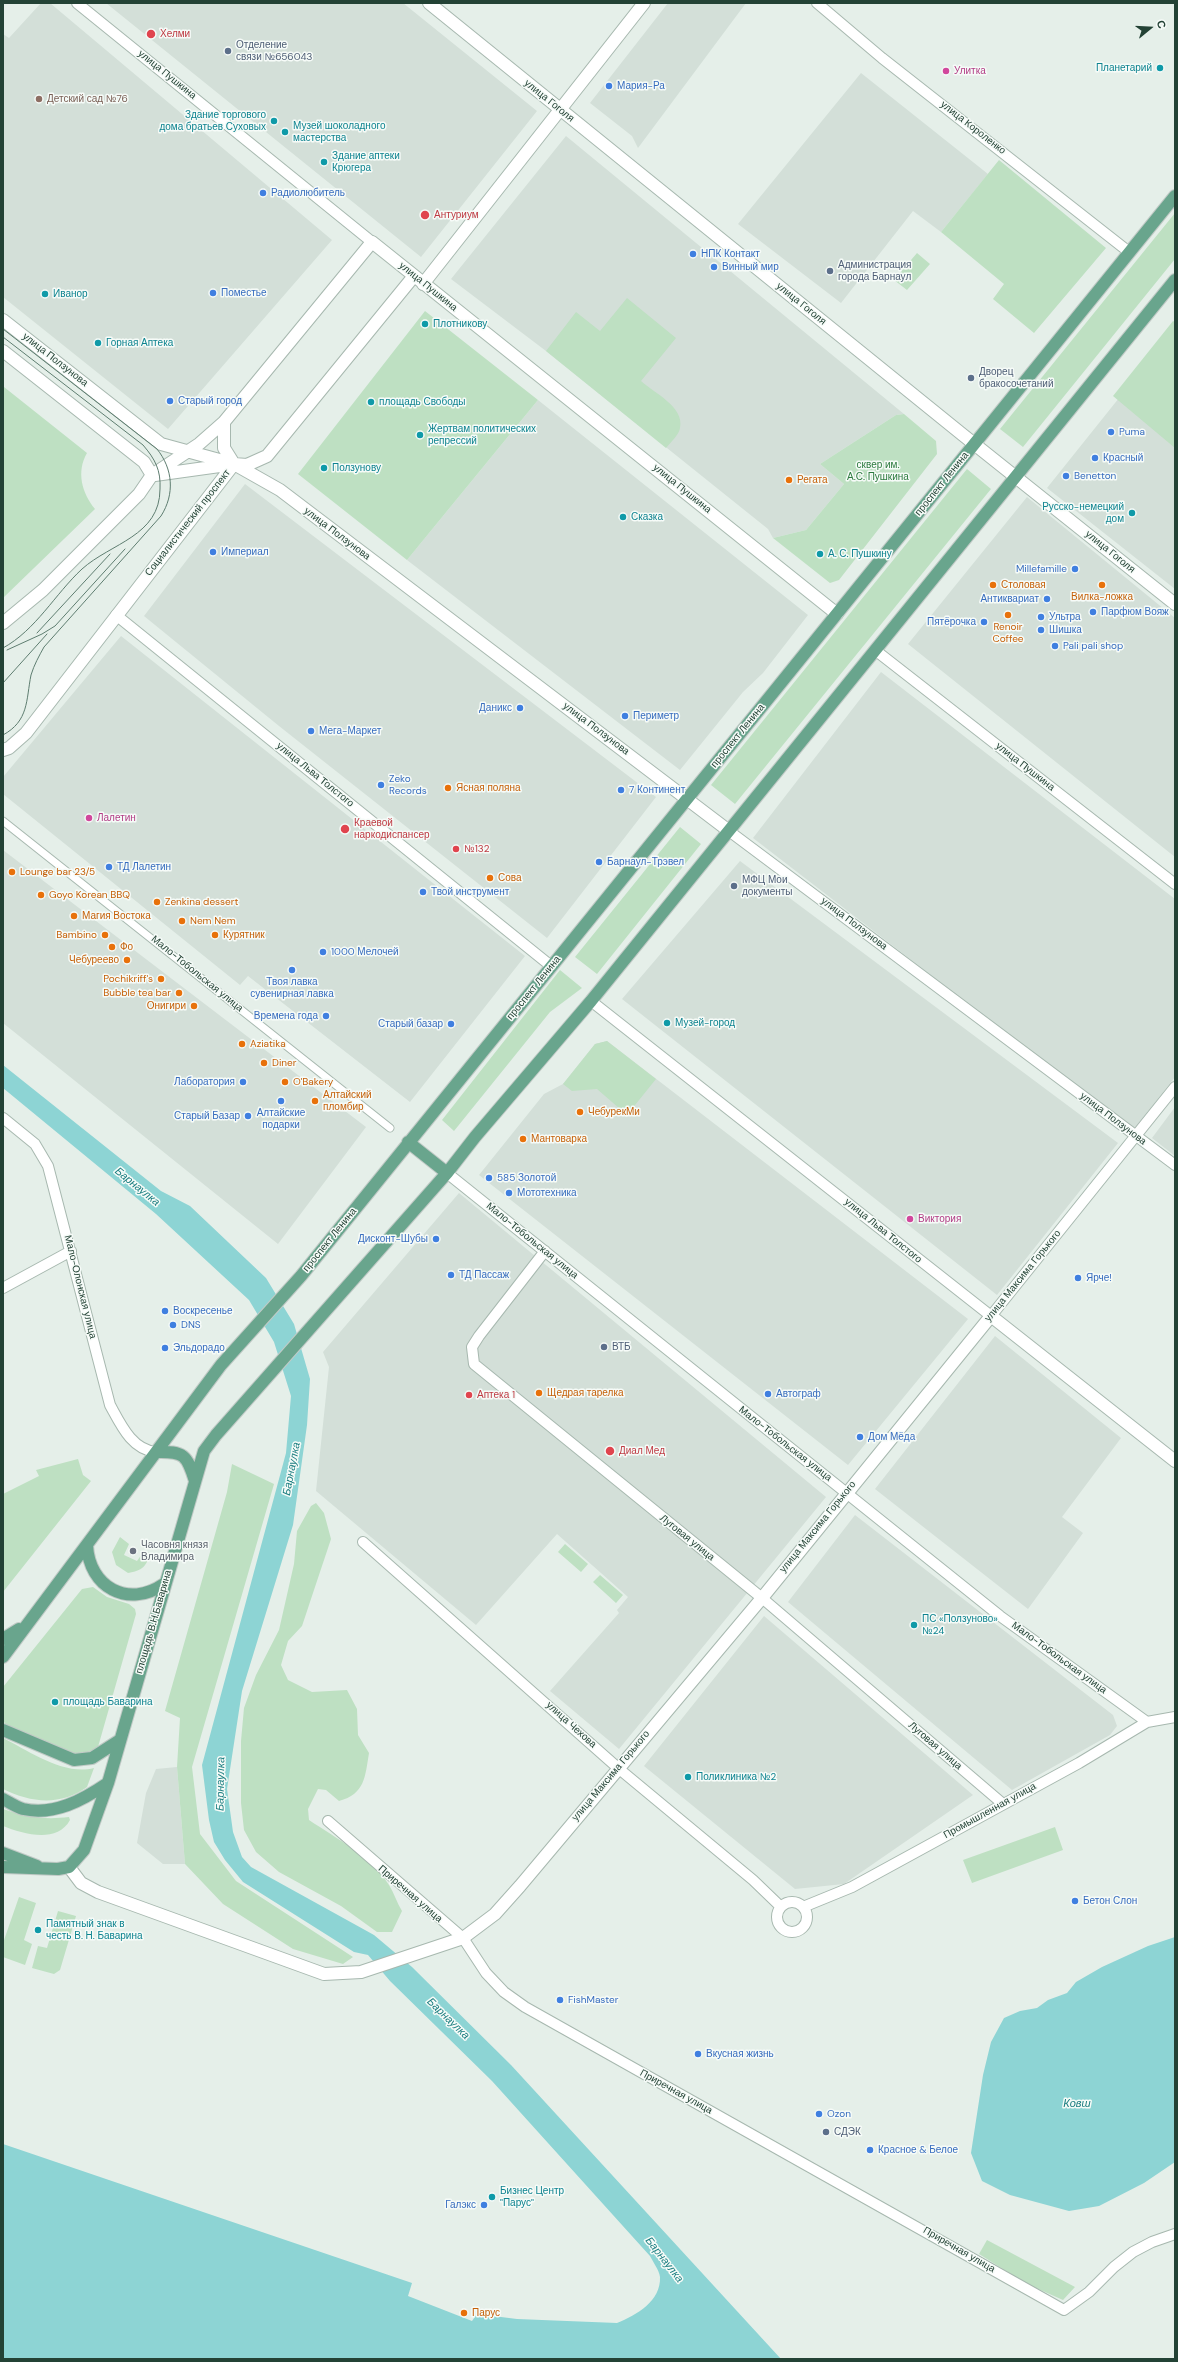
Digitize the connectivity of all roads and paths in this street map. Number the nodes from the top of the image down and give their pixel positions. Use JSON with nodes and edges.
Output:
{"nodes":[{"id":1,"x":77,"y":3,"type":"edge"},
{"id":2,"x":429,"y":3,"type":"edge"},
{"id":3,"x":644,"y":3,"type":"edge"},
{"id":4,"x":818,"y":3,"type":"edge"},
{"id":5,"x":561,"y":110,"type":"junction"},
{"id":6,"x":1175,"y":196,"type":"edge"},
{"id":7,"x":372,"y":242,"type":"junction"},
{"id":8,"x":1129,"y":252,"type":"junction"},
{"id":9,"x":414,"y":276,"type":"junction"},
{"id":10,"x":1175,"y":280,"type":"edge"},
{"id":11,"x":423,"y":284,"type":"junction"},
{"id":12,"x":3,"y":320,"type":"edge"},
{"id":13,"x":3,"y":351,"type":"edge"},
{"id":14,"x":224,"y":422,"type":"junction"},
{"id":15,"x":974,"y":444,"type":"junction"},
{"id":16,"x":188,"y":451,"type":"junction"},
{"id":17,"x":234,"y":464,"type":"junction"},
{"id":18,"x":152,"y":475,"type":"junction"},
{"id":19,"x":1016,"y":477,"type":"junction"},
{"id":20,"x":1175,"y":604,"type":"edge"},
{"id":21,"x":837,"y":614,"type":"junction"},
{"id":22,"x":116,"y":615,"type":"junction"},
{"id":23,"x":3,"y":623,"type":"edge"},
{"id":24,"x":875,"y":650,"type":"junction"},
{"id":25,"x":3,"y":750,"type":"edge"},
{"id":26,"x":688,"y":799,"type":"junction"},
{"id":27,"x":3,"y":821,"type":"edge"},
{"id":28,"x":729,"y":831,"type":"junction"},
{"id":29,"x":1175,"y":884,"type":"edge"},
{"id":30,"x":551,"y":966,"type":"junction"},
{"id":31,"x":592,"y":1001,"type":"junction"},
{"id":32,"x":1175,"y":1087,"type":"edge"},
{"id":33,"x":3,"y":1118,"type":"edge"},
{"id":34,"x":390,"y":1128,"type":"dead end"},
{"id":35,"x":1136,"y":1135,"type":"junction"},
{"id":36,"x":408,"y":1142,"type":"junction"},
{"id":37,"x":1175,"y":1165,"type":"edge"},
{"id":38,"x":447,"y":1173,"type":"junction"},
{"id":39,"x":71,"y":1251,"type":"junction"},
{"id":40,"x":545,"y":1251,"type":"junction"},
{"id":41,"x":3,"y":1288,"type":"edge"},
{"id":42,"x":990,"y":1316,"type":"junction"},
{"id":43,"x":156,"y":1452,"type":"junction"},
{"id":44,"x":1175,"y":1461,"type":"edge"},
{"id":45,"x":195,"y":1481,"type":"junction"},
{"id":46,"x":846,"y":1492,"type":"junction"},
{"id":47,"x":362,"y":1542,"type":"dead end"},
{"id":48,"x":87,"y":1544,"type":"junction"},
{"id":49,"x":164,"y":1584,"type":"junction"},
{"id":50,"x":762,"y":1598,"type":"junction"},
{"id":51,"x":25,"y":1625,"type":"junction"},
{"id":52,"x":3,"y":1639,"type":"edge"},
{"id":53,"x":3,"y":1657,"type":"edge"},
{"id":54,"x":1175,"y":1717,"type":"edge"},
{"id":55,"x":1147,"y":1722,"type":"junction"},
{"id":56,"x":3,"y":1730,"type":"edge"},
{"id":57,"x":120,"y":1740,"type":"junction"},
{"id":58,"x":618,"y":1768,"type":"junction"},
{"id":59,"x":108,"y":1783,"type":"junction"},
{"id":60,"x":3,"y":1799,"type":"edge"},
{"id":61,"x":1003,"y":1804,"type":"junction"},
{"id":62,"x":328,"y":1821,"type":"dead end"},
{"id":63,"x":3,"y":1853,"type":"edge"},
{"id":64,"x":3,"y":1867,"type":"edge"},
{"id":65,"x":69,"y":1867,"type":"junction"},
{"id":66,"x":44,"y":1868,"type":"junction"},
{"id":67,"x":781,"y":1906,"type":"junction"},
{"id":68,"x":803,"y":1907,"type":"junction"},
{"id":69,"x":463,"y":1938,"type":"junction"},
{"id":70,"x":1175,"y":2234,"type":"edge"}],
"edges":[{"from":1,"to":7,"type":"street","name":"улица Пушкина"},
{"from":2,"to":5,"type":"street","name":"улица Гоголя"},
{"from":3,"to":5,"type":"street"},
{"from":4,"to":8,"type":"street","name":"улица Короленко"},
{"from":5,"to":11,"type":"street"},
{"from":5,"to":15,"type":"street","name":"улица Гоголя"},
{"from":6,"to":8,"type":"main road","name":"проспект Ленина"},
{"from":7,"to":9,"type":"street","name":"улица Пушкина"},
{"from":7,"to":14,"type":"street"},
{"from":8,"to":15,"type":"main road","name":"проспект Ленина"},
{"from":9,"to":11,"type":"street","name":"улица Пушкина"},
{"from":9,"to":17,"type":"street","name":"Социалистический проспект"},
{"from":10,"to":19,"type":"main road"},
{"from":11,"to":21,"type":"street","name":"улица Пушкина"},
{"from":12,"to":16,"type":"street","name":"улица Ползунова"},
{"from":13,"to":18,"type":"street"},
{"from":14,"to":16,"type":"street"},
{"from":14,"to":17,"type":"street"},
{"from":15,"to":19,"type":"street","name":"улица Гоголя"},
{"from":15,"to":21,"type":"main road","name":"проспект Ленина"},
{"from":16,"to":17,"type":"street","name":"улица Ползунова"},
{"from":16,"to":18,"type":"street"},
{"from":17,"to":18,"type":"street"},
{"from":17,"to":22,"type":"street","name":"Социалистический проспект"},
{"from":17,"to":26,"type":"street","name":"улица Ползунова"},
{"from":18,"to":23,"type":"street"},
{"from":19,"to":20,"type":"street","name":"улица Гоголя"},
{"from":19,"to":24,"type":"main road"},
{"from":21,"to":26,"type":"main road","name":"проспект Ленина"},
{"from":22,"to":25,"type":"street","name":"Социалистический проспект"},
{"from":22,"to":30,"type":"street","name":"улица Льва Толстого"},
{"from":24,"to":28,"type":"main road"},
{"from":24,"to":29,"type":"street","name":"улица Пушкина"},
{"from":26,"to":28,"type":"street","name":"улица Ползунова"},
{"from":26,"to":30,"type":"main road","name":"проспект Ленина"},
{"from":27,"to":34,"type":"street","name":"Мало-Тобольская улица"},
{"from":28,"to":31,"type":"main road"},
{"from":28,"to":35,"type":"street","name":"улица Ползунова"},
{"from":30,"to":36,"type":"main road","name":"проспект Ленина"},
{"from":31,"to":38,"type":"main road"},
{"from":31,"to":42,"type":"street","name":"улица Льва Толстого"},
{"from":32,"to":35,"type":"street","name":"улица Максима Горького"},
{"from":33,"to":39,"type":"street","name":"Мало-Олонская улица"},
{"from":35,"to":37,"type":"street","name":"улица Ползунова"},
{"from":35,"to":42,"type":"street","name":"улица Максима Горького"},
{"from":36,"to":38,"type":"main road"},
{"from":36,"to":43,"type":"main road","name":"проспект Ленина"},
{"from":38,"to":40,"type":"street","name":"Мало-Тобольская улица"},
{"from":38,"to":45,"type":"main road","name":"площадь В.Н.Баварина"},
{"from":39,"to":41,"type":"street"},
{"from":39,"to":43,"type":"street","name":"Мало-Олонская улица"},
{"from":40,"to":46,"type":"street","name":"Мало-Тобольская улица"},
{"from":40,"to":50,"type":"street","name":"Луговая улица"},
{"from":42,"to":44,"type":"street","name":"улица Льва Толстого"},
{"from":42,"to":46,"type":"street","name":"улица Максима Горького"},
{"from":43,"to":45,"type":"main road"},
{"from":43,"to":48,"type":"main road"},
{"from":45,"to":49,"type":"main road","name":"площадь В.Н.Баварина"},
{"from":46,"to":50,"type":"street","name":"улица Максима Горького"},
{"from":46,"to":55,"type":"street","name":"Мало-Тобольская улица"},
{"from":47,"to":58,"type":"street","name":"улица Чехова"},
{"from":48,"to":49,"type":"main road"},
{"from":48,"to":51,"type":"main road"},
{"from":49,"to":57,"type":"main road","name":"площадь В.Н.Баварина"},
{"from":50,"to":58,"type":"street","name":"улица Максима Горького"},
{"from":50,"to":61,"type":"street","name":"Луговая улица"},
{"from":51,"to":52,"type":"main road"},
{"from":51,"to":53,"type":"main road"},
{"from":54,"to":55,"type":"street","name":"Промышленная улица"},
{"from":55,"to":61,"type":"street","name":"Промышленная улица"},
{"from":56,"to":57,"type":"main road"},
{"from":57,"to":59,"type":"main road","name":"площадь В.Н.Баварина"},
{"from":58,"to":67,"type":"street","name":"улица Чехова"},
{"from":58,"to":69,"type":"street","name":"улица Максима Горького"},
{"from":59,"to":60,"type":"main road"},
{"from":59,"to":65,"type":"main road","name":"площадь В.Н.Баварина"},
{"from":61,"to":68,"type":"street","name":"Промышленная улица"},
{"from":62,"to":69,"type":"street","name":"Приречная улица"},
{"from":63,"to":66,"type":"main road"},
{"from":64,"to":66,"type":"main road"},
{"from":65,"to":66,"type":"main road"},
{"from":65,"to":69,"type":"street","name":"улица Максима Горького"},
{"from":67,"to":68,"type":"street"},
{"from":67,"to":68,"type":"street"},
{"from":69,"to":70,"type":"street","name":"Приречная улица"}]}
